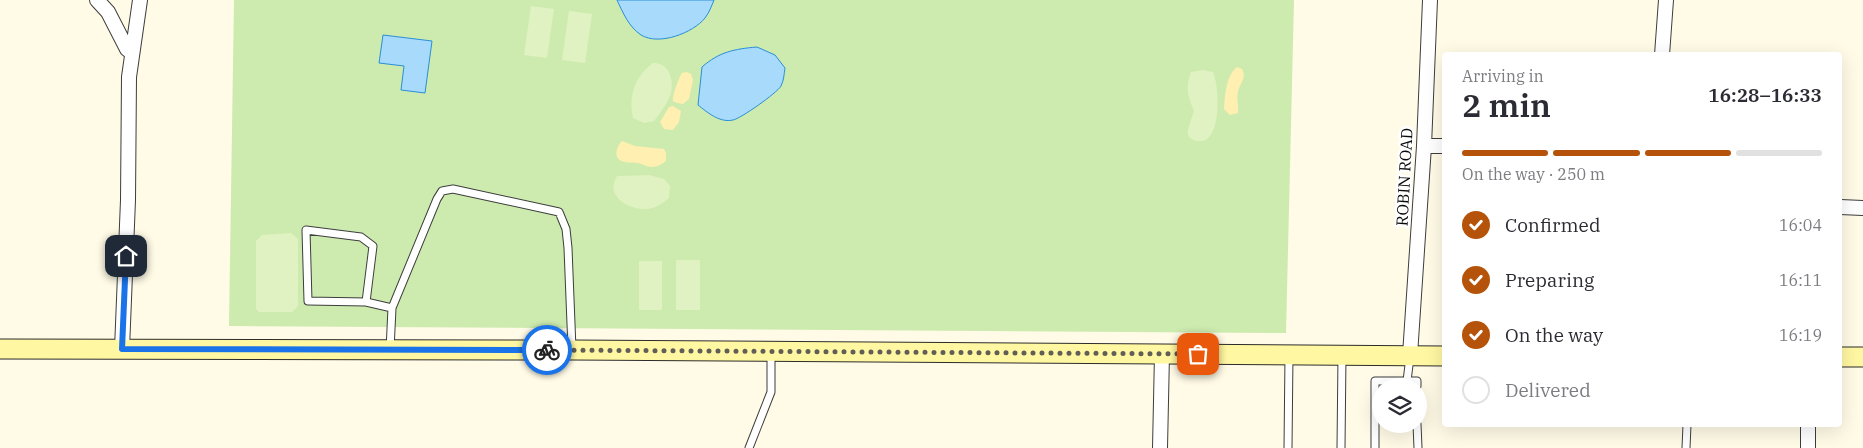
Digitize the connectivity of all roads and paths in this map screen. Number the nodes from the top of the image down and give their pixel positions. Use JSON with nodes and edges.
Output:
{"nodes":[{"id":1,"x":97,"y":0,"type":"edge"},
{"id":2,"x":140,"y":0,"type":"edge"},
{"id":3,"x":1430,"y":0,"type":"edge"},
{"id":4,"x":1666,"y":0,"type":"edge"},
{"id":5,"x":1662,"y":52,"type":"edge"},
{"id":6,"x":132,"y":53,"type":"junction"},
{"id":7,"x":1424,"y":146,"type":"junction"},
{"id":8,"x":1442,"y":146,"type":"edge"},
{"id":9,"x":1842,"y":206,"type":"edge"},
{"id":10,"x":1863,"y":208,"type":"edge"},
{"id":11,"x":366,"y":302,"type":"junction"},
{"id":12,"x":392,"y":308,"type":"junction"},
{"id":13,"x":0,"y":349,"type":"edge"},
{"id":14,"x":122,"y":349,"type":"junction"},
{"id":15,"x":390,"y":350,"type":"junction"},
{"id":16,"x":572,"y":350,"type":"junction"},
{"id":17,"x":771,"y":352,"type":"junction"},
{"id":18,"x":1162,"y":354,"type":"junction"},
{"id":19,"x":1290,"y":354,"type":"junction"},
{"id":20,"x":1342,"y":355,"type":"junction"},
{"id":21,"x":1410,"y":355,"type":"junction"},
{"id":22,"x":1442,"y":356,"type":"edge"},
{"id":23,"x":1842,"y":357,"type":"edge"},
{"id":24,"x":1863,"y":357,"type":"edge"},
{"id":25,"x":1407,"y":378,"type":"edge"},
{"id":26,"x":1687,"y":427,"type":"edge"},
{"id":27,"x":1808,"y":427,"type":"edge"},
{"id":28,"x":1375,"y":433,"type":"edge"},
{"id":29,"x":1417,"y":433,"type":"edge"},
{"id":30,"x":749,"y":448,"type":"edge"},
{"id":31,"x":1160,"y":448,"type":"edge"},
{"id":32,"x":1288,"y":448,"type":"edge"},
{"id":33,"x":1341,"y":448,"type":"edge"},
{"id":34,"x":1375,"y":448,"type":"edge"},
{"id":35,"x":1418,"y":448,"type":"edge"},
{"id":36,"x":1686,"y":448,"type":"edge"},
{"id":37,"x":1808,"y":448,"type":"edge"}],
"edges":[{"from":1,"to":6,"type":"street"},
{"from":2,"to":6,"type":"street"},
{"from":3,"to":7,"type":"street","name":"ROBIN ROAD"},
{"from":4,"to":5,"type":"street"},
{"from":6,"to":14,"type":"street"},
{"from":7,"to":8,"type":"street"},
{"from":7,"to":21,"type":"street","name":"ROBIN ROAD"},
{"from":9,"to":10,"type":"street"},
{"from":11,"to":11,"type":"lane"},
{"from":11,"to":12,"type":"lane"},
{"from":12,"to":15,"type":"lane"},
{"from":12,"to":16,"type":"lane"},
{"from":13,"to":14,"type":"main road"},
{"from":14,"to":15,"type":"main road"},
{"from":15,"to":16,"type":"main road"},
{"from":16,"to":17,"type":"main road"},
{"from":17,"to":18,"type":"main road"},
{"from":17,"to":30,"type":"lane"},
{"from":18,"to":19,"type":"main road"},
{"from":18,"to":31,"type":"street"},
{"from":19,"to":20,"type":"main road"},
{"from":19,"to":32,"type":"lane"},
{"from":20,"to":21,"type":"main road"},
{"from":20,"to":33,"type":"lane"},
{"from":21,"to":22,"type":"main road"},
{"from":21,"to":25,"type":"lane"},
{"from":23,"to":24,"type":"main road"},
{"from":26,"to":36,"type":"lane"},
{"from":27,"to":37,"type":"street"},
{"from":28,"to":34,"type":"lane"},
{"from":29,"to":35,"type":"lane"}]}
